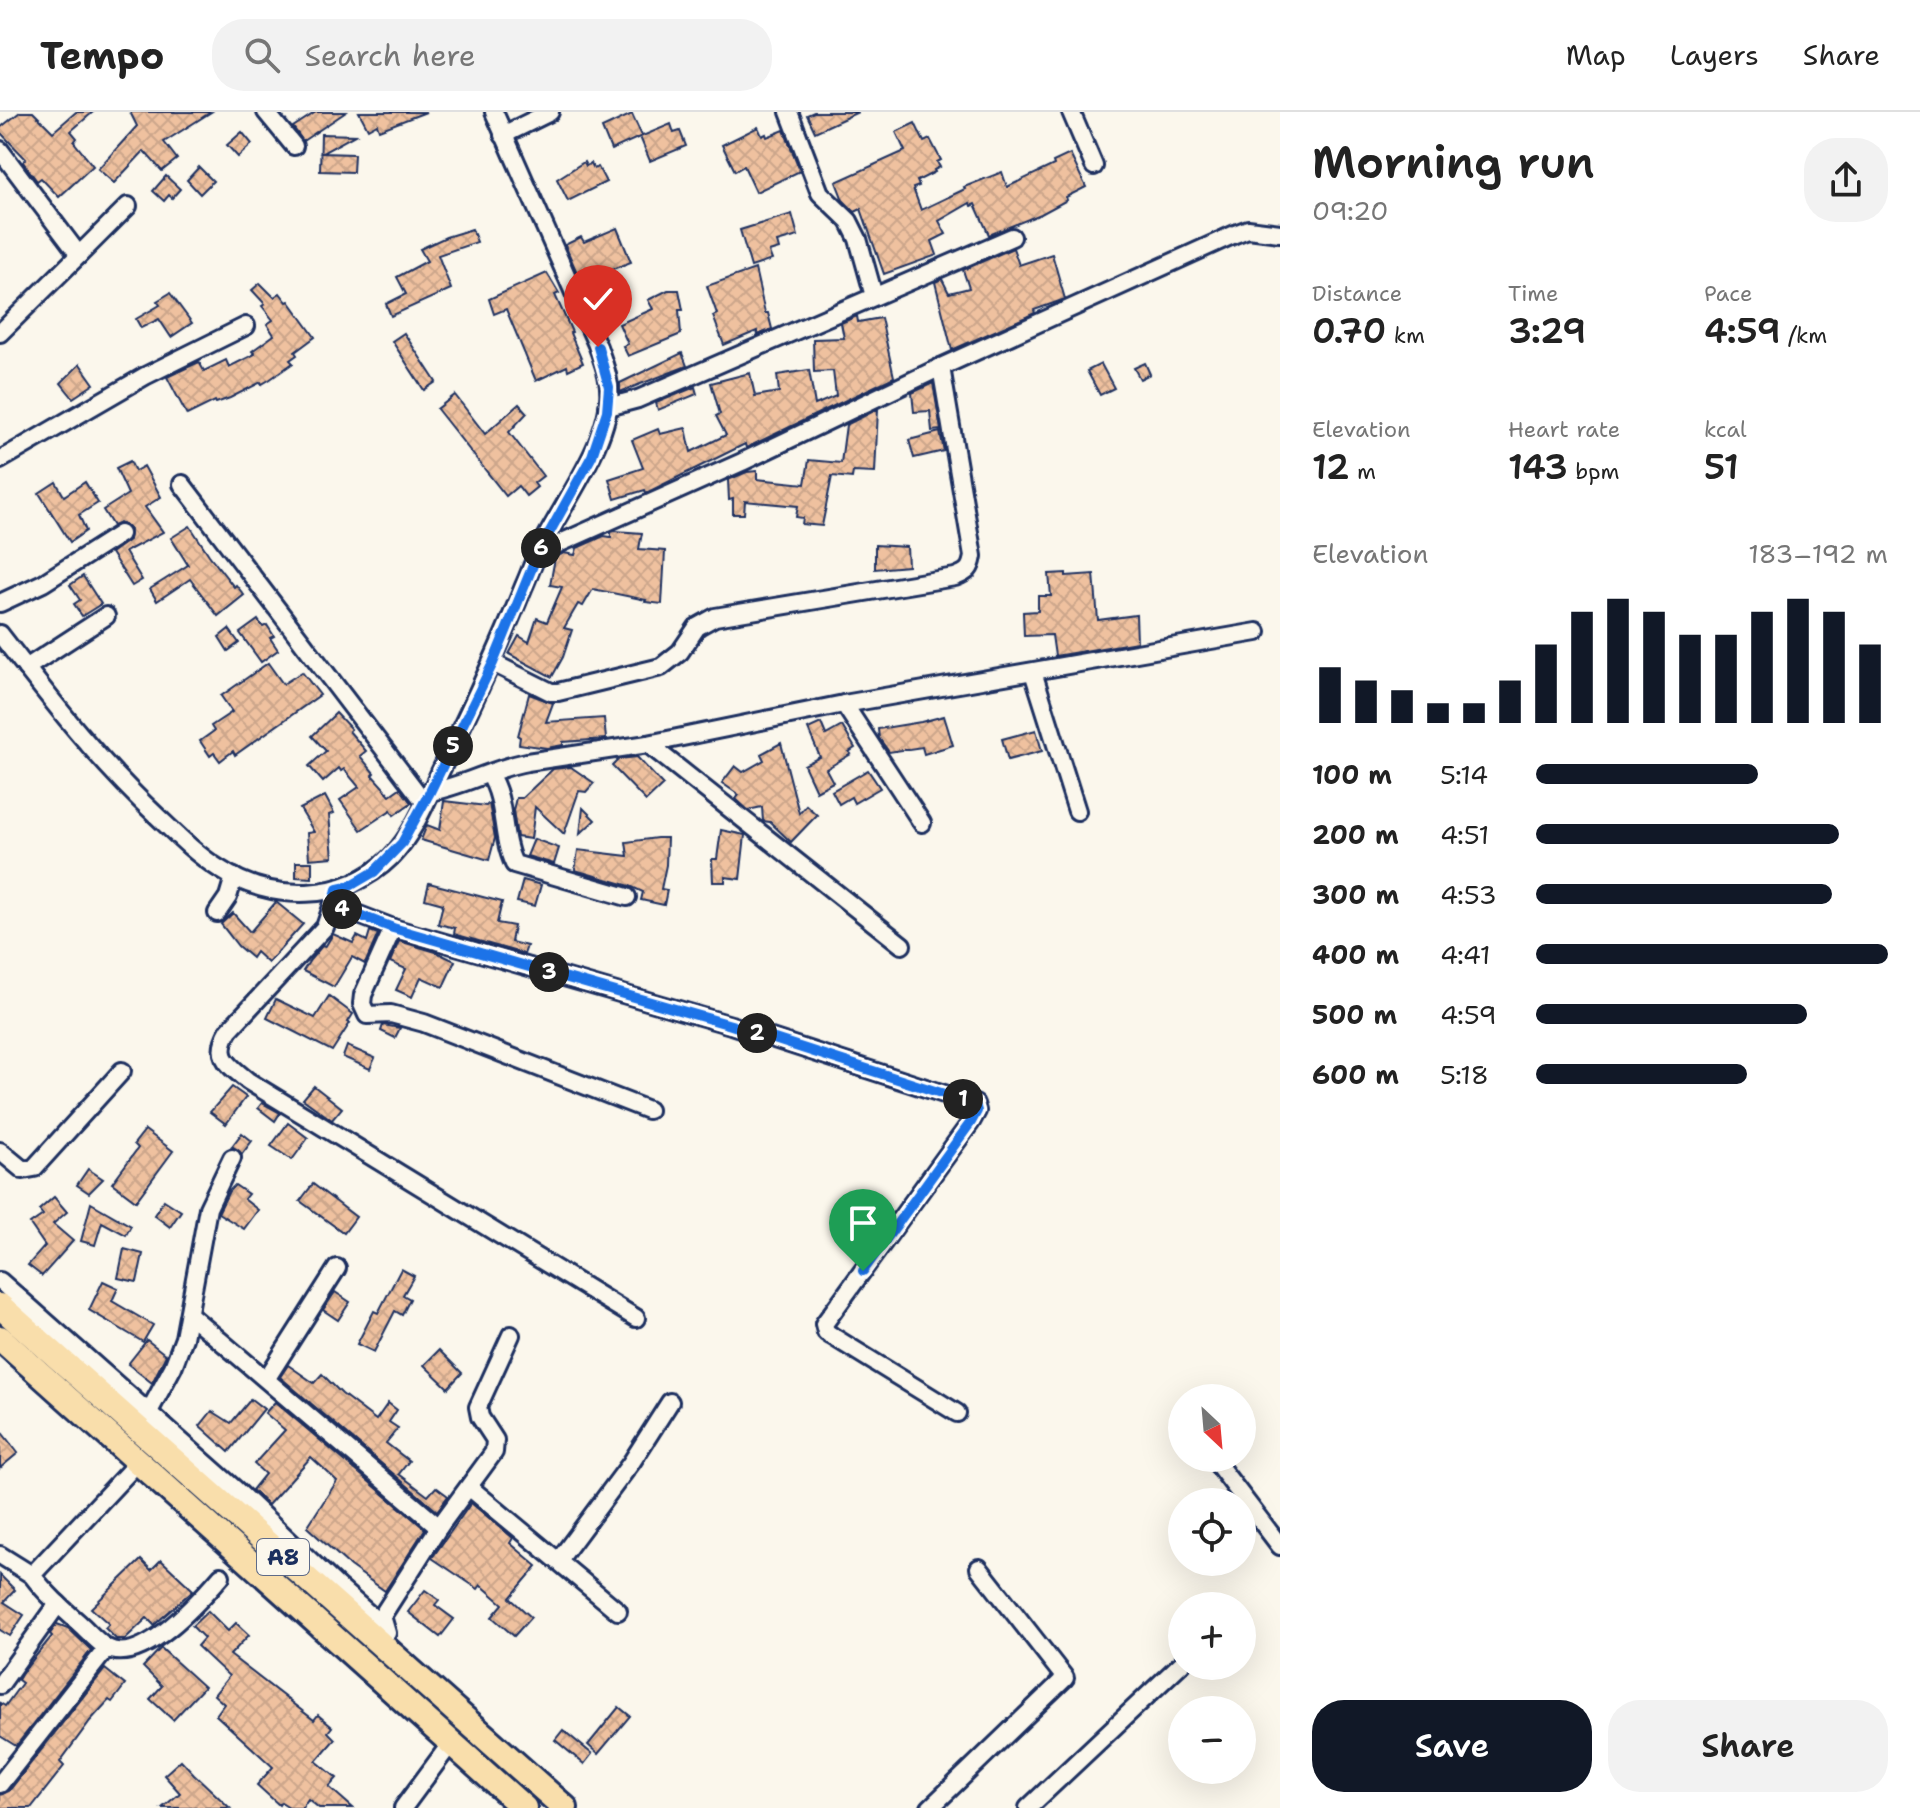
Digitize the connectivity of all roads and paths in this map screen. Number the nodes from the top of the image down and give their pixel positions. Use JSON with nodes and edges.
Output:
{"nodes":[{"id":1,"x":266,"y":112,"type":"edge"},
{"id":2,"x":494,"y":112,"type":"edge"},
{"id":3,"x":550,"y":112,"type":"edge"},
{"id":4,"x":789,"y":112,"type":"edge"},
{"id":5,"x":1071,"y":112,"type":"edge"},
{"id":6,"x":503,"y":135,"type":"junction"},
{"id":7,"x":294,"y":146,"type":"dead end"},
{"id":8,"x":0,"y":150,"type":"edge"},
{"id":9,"x":1094,"y":166,"type":"dead end"},
{"id":10,"x":128,"y":206,"type":"dead end"},
{"id":11,"x":1280,"y":233,"type":"edge"},
{"id":12,"x":1012,"y":237,"type":"dead end"},
{"id":13,"x":79,"y":255,"type":"junction"},
{"id":14,"x":874,"y":296,"type":"junction"},
{"id":15,"x":246,"y":326,"type":"dead end"},
{"id":16,"x":0,"y":333,"type":"edge"},
{"id":17,"x":941,"y":367,"type":"junction"},
{"id":18,"x":608,"y":407,"type":"junction"},
{"id":19,"x":0,"y":460,"type":"edge"},
{"id":20,"x":182,"y":484,"type":"dead end"},
{"id":21,"x":120,"y":534,"type":"dead end"},
{"id":22,"x":538,"y":553,"type":"junction"},
{"id":23,"x":0,"y":603,"type":"edge"},
{"id":24,"x":106,"y":616,"type":"dead end"},
{"id":25,"x":1257,"y":632,"type":"dead end"},
{"id":26,"x":0,"y":634,"type":"edge"},
{"id":27,"x":493,"y":663,"type":"junction"},
{"id":28,"x":26,"y":668,"type":"junction"},
{"id":29,"x":1033,"y":672,"type":"junction"},
{"id":30,"x":844,"y":704,"type":"junction"},
{"id":31,"x":648,"y":744,"type":"junction"},
{"id":32,"x":489,"y":774,"type":"junction"},
{"id":33,"x":428,"y":798,"type":"junction"},
{"id":34,"x":1077,"y":811,"type":"dead end"},
{"id":35,"x":922,"y":823,"type":"dead end"},
{"id":36,"x":234,"y":877,"type":"junction"},
{"id":37,"x":335,"y":897,"type":"junction"},
{"id":38,"x":627,"y":897,"type":"dead end"},
{"id":39,"x":217,"y":913,"type":"dead end"},
{"id":40,"x":393,"y":928,"type":"junction"},
{"id":41,"x":902,"y":945,"type":"dead end"},
{"id":42,"x":122,"y":1071,"type":"dead end"},
{"id":43,"x":648,"y":1110,"type":"dead end"},
{"id":44,"x":0,"y":1151,"type":"edge"},
{"id":45,"x":232,"y":1158,"type":"dead end"},
{"id":46,"x":337,"y":1268,"type":"dead end"},
{"id":47,"x":0,"y":1281,"type":"edge"},
{"id":48,"x":0,"y":1306,"type":"edge"},
{"id":49,"x":189,"y":1314,"type":"junction"},
{"id":50,"x":636,"y":1318,"type":"dead end"},
{"id":51,"x":511,"y":1335,"type":"dead end"},
{"id":52,"x":0,"y":1338,"type":"edge"},
{"id":53,"x":267,"y":1378,"type":"junction"},
{"id":54,"x":670,"y":1402,"type":"dead end"},
{"id":55,"x":957,"y":1413,"type":"dead end"},
{"id":56,"x":144,"y":1422,"type":"junction"},
{"id":57,"x":138,"y":1462,"type":"junction"},
{"id":58,"x":1224,"y":1472,"type":"edge"},
{"id":59,"x":469,"y":1487,"type":"junction"},
{"id":60,"x":439,"y":1527,"type":"junction"},
{"id":61,"x":1280,"y":1546,"type":"edge"},
{"id":62,"x":0,"y":1555,"type":"edge"},
{"id":63,"x":559,"y":1560,"type":"junction"},
{"id":64,"x":979,"y":1568,"type":"dead end"},
{"id":65,"x":32,"y":1575,"type":"junction"},
{"id":66,"x":221,"y":1576,"type":"dead end"},
{"id":67,"x":58,"y":1604,"type":"junction"},
{"id":68,"x":618,"y":1611,"type":"dead end"},
{"id":69,"x":385,"y":1628,"type":"junction"},
{"id":70,"x":107,"y":1648,"type":"junction"},
{"id":71,"x":400,"y":1661,"type":"junction"},
{"id":72,"x":1168,"y":1676,"type":"edge"},
{"id":73,"x":0,"y":1685,"type":"edge"},
{"id":74,"x":451,"y":1743,"type":"junction"},
{"id":75,"x":0,"y":1784,"type":"edge"},
{"id":76,"x":403,"y":1808,"type":"edge"},
{"id":77,"x":524,"y":1808,"type":"edge"},
{"id":78,"x":565,"y":1808,"type":"edge"},
{"id":79,"x":930,"y":1808,"type":"edge"},
{"id":80,"x":1028,"y":1808,"type":"edge"}],
"edges":[{"from":1,"to":7,"type":"street"},
{"from":2,"to":6,"type":"street"},
{"from":3,"to":6,"type":"street"},
{"from":4,"to":14,"type":"street"},
{"from":5,"to":9,"type":"street"},
{"from":6,"to":18,"type":"street"},
{"from":8,"to":13,"type":"street"},
{"from":10,"to":13,"type":"street"},
{"from":11,"to":17,"type":"street"},
{"from":12,"to":14,"type":"street"},
{"from":13,"to":16,"type":"street"},
{"from":14,"to":18,"type":"street"},
{"from":15,"to":19,"type":"street"},
{"from":17,"to":22,"type":"street"},
{"from":17,"to":27,"type":"street"},
{"from":18,"to":22,"type":"street"},
{"from":20,"to":33,"type":"street"},
{"from":21,"to":23,"type":"street"},
{"from":22,"to":27,"type":"street"},
{"from":24,"to":28,"type":"street"},
{"from":25,"to":29,"type":"street"},
{"from":26,"to":28,"type":"street"},
{"from":27,"to":33,"type":"street"},
{"from":28,"to":36,"type":"street"},
{"from":29,"to":30,"type":"street"},
{"from":29,"to":34,"type":"street"},
{"from":30,"to":31,"type":"street"},
{"from":30,"to":35,"type":"street"},
{"from":31,"to":32,"type":"street"},
{"from":31,"to":41,"type":"street"},
{"from":32,"to":33,"type":"street"},
{"from":32,"to":38,"type":"street"},
{"from":33,"to":37,"type":"street"},
{"from":36,"to":37,"type":"street"},
{"from":36,"to":39,"type":"street"},
{"from":37,"to":40,"type":"street"},
{"from":37,"to":50,"type":"street"},
{"from":40,"to":43,"type":"street"},
{"from":40,"to":55,"type":"street"},
{"from":42,"to":44,"type":"street"},
{"from":45,"to":49,"type":"street"},
{"from":46,"to":53,"type":"street"},
{"from":47,"to":56,"type":"street"},
{"from":48,"to":56,"type":"highway","number":"A8"},
{"from":49,"to":53,"type":"street"},
{"from":49,"to":56,"type":"street"},
{"from":51,"to":59,"type":"street"},
{"from":52,"to":57,"type":"highway","number":"A8"},
{"from":53,"to":60,"type":"street"},
{"from":54,"to":63,"type":"street"},
{"from":56,"to":69,"type":"street"},
{"from":56,"to":71,"type":"highway","number":"A8"},
{"from":57,"to":65,"type":"street"},
{"from":57,"to":74,"type":"highway","number":"A8"},
{"from":58,"to":61,"type":"street"},
{"from":59,"to":60,"type":"street"},
{"from":59,"to":63,"type":"street"},
{"from":60,"to":69,"type":"street"},
{"from":62,"to":65,"type":"street"},
{"from":63,"to":68,"type":"street"},
{"from":64,"to":79,"type":"street"},
{"from":65,"to":67,"type":"street"},
{"from":66,"to":70,"type":"street"},
{"from":67,"to":70,"type":"street"},
{"from":67,"to":73,"type":"street"},
{"from":69,"to":71,"type":"street"},
{"from":70,"to":75,"type":"street"},
{"from":71,"to":78,"type":"highway","number":"A8"},
{"from":72,"to":80,"type":"street"},
{"from":74,"to":76,"type":"street"},
{"from":74,"to":77,"type":"highway","number":"A8"}]}
